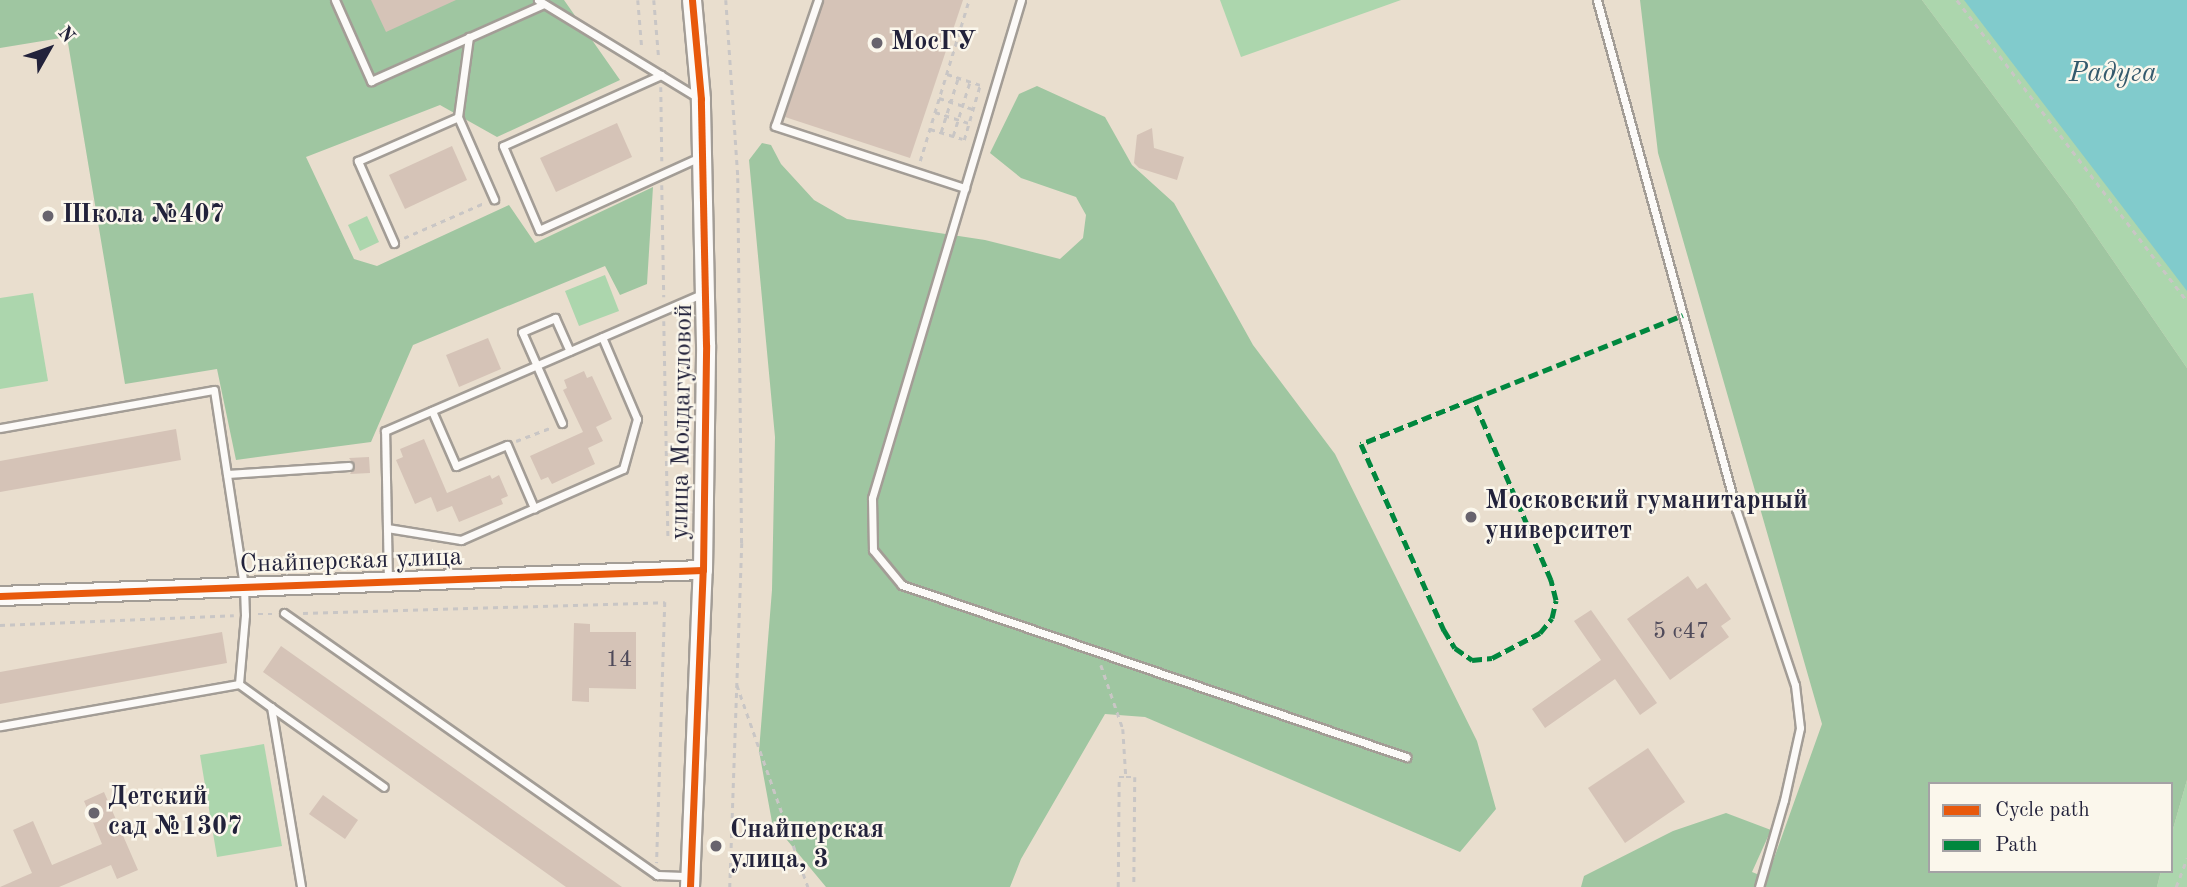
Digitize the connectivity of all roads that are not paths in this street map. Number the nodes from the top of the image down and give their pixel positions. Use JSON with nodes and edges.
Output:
{"nodes":[{"id":1,"x":335,"y":0,"type":"edge"},
{"id":2,"x":692,"y":0,"type":"edge"},
{"id":3,"x":818,"y":0,"type":"edge"},
{"id":4,"x":1021,"y":0,"type":"edge"},
{"id":5,"x":1598,"y":0,"type":"edge"},
{"id":6,"x":541,"y":2,"type":"edge"},
{"id":7,"x":469,"y":37,"type":"junction"},
{"id":8,"x":661,"y":75,"type":"junction"},
{"id":9,"x":701,"y":99,"type":"junction"},
{"id":10,"x":458,"y":117,"type":"junction"},
{"id":11,"x":702,"y":156,"type":"junction"},
{"id":12,"x":965,"y":188,"type":"junction"},
{"id":13,"x":494,"y":199,"type":"road end"},
{"id":14,"x":394,"y":243,"type":"road end"},
{"id":15,"x":705,"y":293,"type":"junction"},
{"id":16,"x":602,"y":337,"type":"junction"},
{"id":17,"x":570,"y":351,"type":"junction"},
{"id":18,"x":537,"y":365,"type":"junction"},
{"id":19,"x":432,"y":411,"type":"junction"},
{"id":20,"x":562,"y":423,"type":"road end"},
{"id":21,"x":0,"y":428,"type":"edge"},
{"id":22,"x":349,"y":466,"type":"dead end"},
{"id":23,"x":227,"y":474,"type":"junction"},
{"id":24,"x":534,"y":508,"type":"junction"},
{"id":25,"x":387,"y":528,"type":"junction"},
{"id":26,"x":703,"y":570,"type":"junction"},
{"id":27,"x":388,"y":582,"type":"junction"},
{"id":28,"x":244,"y":587,"type":"junction"},
{"id":29,"x":0,"y":596,"type":"edge"},
{"id":30,"x":284,"y":613,"type":"road end"},
{"id":31,"x":239,"y":684,"type":"junction"},
{"id":32,"x":271,"y":706,"type":"junction"},
{"id":33,"x":0,"y":726,"type":"edge"},
{"id":34,"x":1406,"y":757,"type":"dead end"},
{"id":35,"x":384,"y":787,"type":"dead end"},
{"id":36,"x":690,"y":882,"type":"edge"},
{"id":37,"x":301,"y":887,"type":"edge"},
{"id":38,"x":1759,"y":887,"type":"edge"}],
"edges":[{"from":1,"to":7,"type":"lane"},
{"from":2,"to":9,"type":"street","name":"улица Молдагуловой"},
{"from":3,"to":12,"type":"lane"},
{"from":4,"to":12,"type":"lane"},
{"from":5,"to":38,"type":"lane"},
{"from":6,"to":7,"type":"lane"},
{"from":6,"to":8,"type":"lane"},
{"from":7,"to":10,"type":"lane"},
{"from":8,"to":9,"type":"lane"},
{"from":8,"to":11,"type":"lane"},
{"from":9,"to":11,"type":"street","name":"улица Молдагуловой"},
{"from":10,"to":13,"type":"lane"},
{"from":10,"to":14,"type":"lane"},
{"from":11,"to":15,"type":"street","name":"улица Молдагуловой"},
{"from":12,"to":34,"type":"lane"},
{"from":15,"to":16,"type":"lane"},
{"from":15,"to":26,"type":"street","name":"улица Молдагуловой"},
{"from":16,"to":17,"type":"lane"},
{"from":16,"to":24,"type":"lane"},
{"from":17,"to":18,"type":"lane"},
{"from":17,"to":18,"type":"lane"},
{"from":18,"to":19,"type":"lane"},
{"from":18,"to":20,"type":"lane"},
{"from":19,"to":24,"type":"lane"},
{"from":19,"to":25,"type":"lane"},
{"from":21,"to":23,"type":"lane"},
{"from":22,"to":23,"type":"lane"},
{"from":23,"to":28,"type":"lane"},
{"from":24,"to":25,"type":"lane"},
{"from":25,"to":27,"type":"lane"},
{"from":26,"to":27,"type":"street","name":"Снайперская улица"},
{"from":26,"to":36,"type":"street","name":"улица Молдагуловой"},
{"from":27,"to":28,"type":"street","name":"Снайперская улица"},
{"from":28,"to":29,"type":"street","name":"Снайперская улица"},
{"from":28,"to":31,"type":"lane"},
{"from":30,"to":36,"type":"lane"},
{"from":31,"to":32,"type":"lane"},
{"from":31,"to":33,"type":"lane"},
{"from":32,"to":35,"type":"lane"},
{"from":32,"to":37,"type":"lane"}]}
